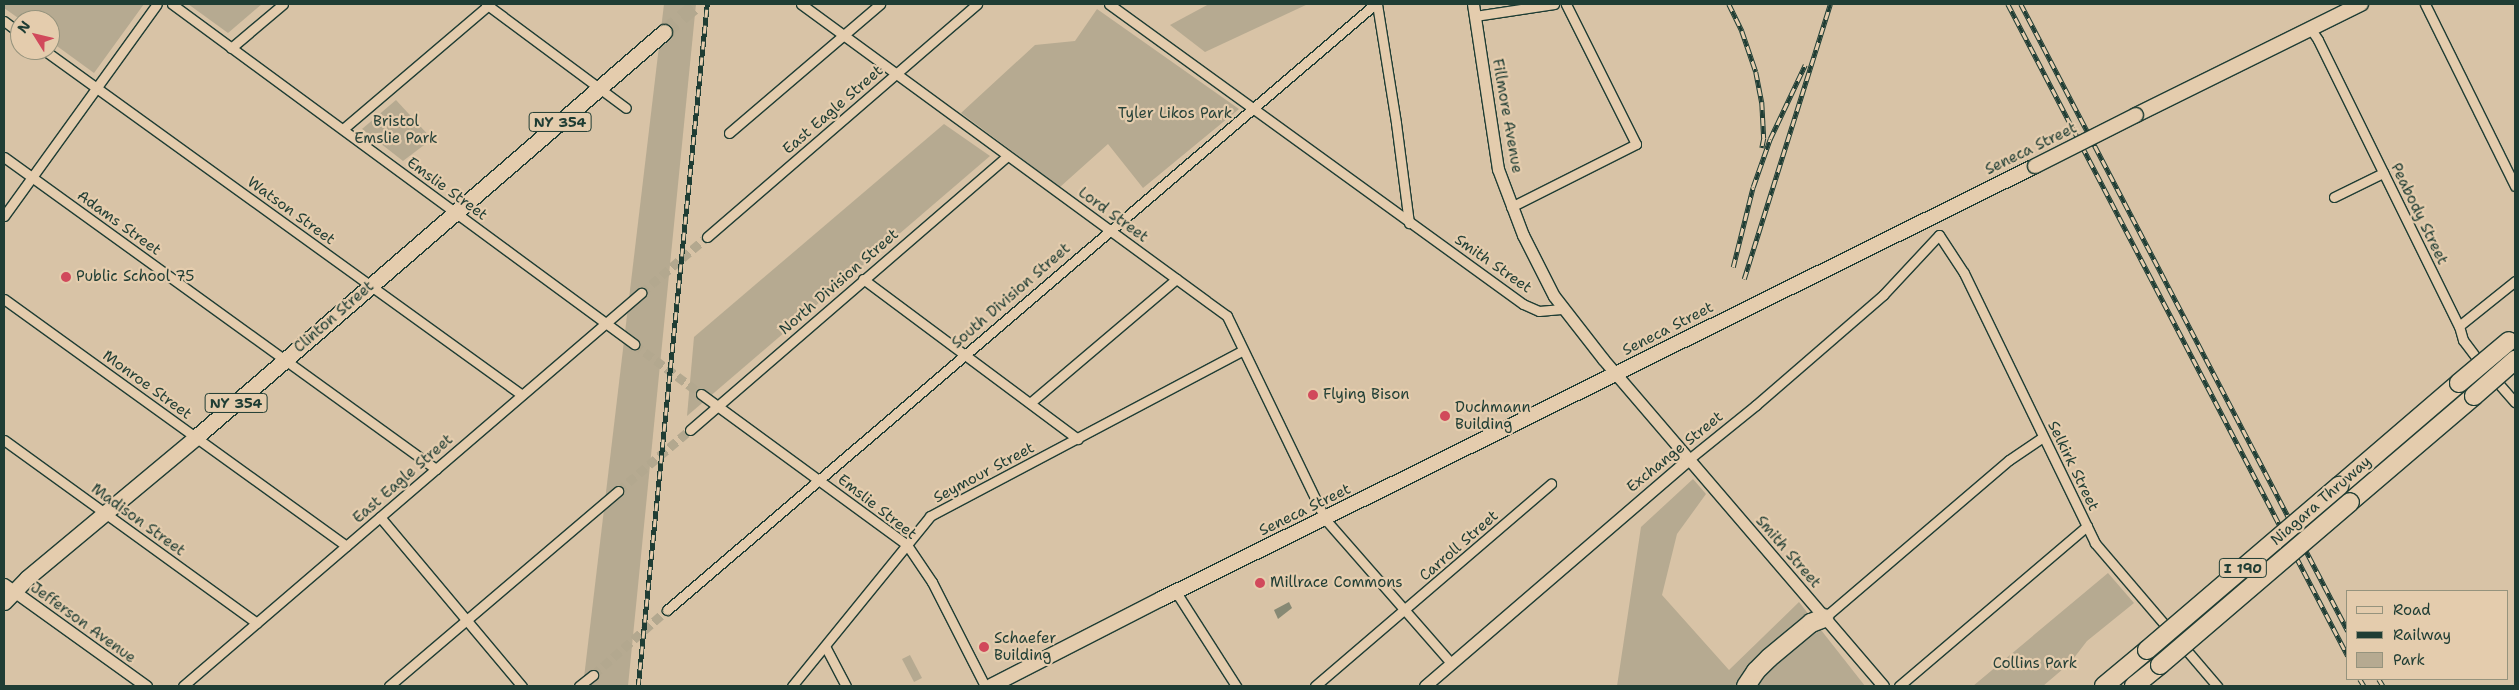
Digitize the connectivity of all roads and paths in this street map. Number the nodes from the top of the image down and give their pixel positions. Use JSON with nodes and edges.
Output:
{"nodes":[{"id":1,"x":157,"y":4,"type":"edge"},
{"id":2,"x":172,"y":4,"type":"edge"},
{"id":3,"x":283,"y":4,"type":"edge"},
{"id":4,"x":488,"y":4,"type":"edge"},
{"id":5,"x":801,"y":4,"type":"edge"},
{"id":6,"x":880,"y":4,"type":"edge"},
{"id":7,"x":977,"y":4,"type":"edge"},
{"id":8,"x":1109,"y":4,"type":"edge"},
{"id":9,"x":1376,"y":4,"type":"edge"},
{"id":10,"x":1554,"y":4,"type":"edge"},
{"id":11,"x":1566,"y":4,"type":"edge"},
{"id":12,"x":2361,"y":4,"type":"edge"},
{"id":13,"x":2425,"y":4,"type":"edge"},
{"id":14,"x":1474,"y":10,"type":"edge"},
{"id":15,"x":2310,"y":28,"type":"junction"},
{"id":16,"x":664,"y":32,"type":"tunnel mouth"},
{"id":17,"x":843,"y":35,"type":"junction"},
{"id":18,"x":231,"y":48,"type":"junction"},
{"id":19,"x":58,"y":60,"type":"edge"},
{"id":20,"x":896,"y":74,"type":"junction"},
{"id":21,"x":96,"y":88,"type":"junction"},
{"id":22,"x":599,"y":88,"type":"junction"},
{"id":23,"x":626,"y":108,"type":"dead end"},
{"id":24,"x":1252,"y":109,"type":"junction"},
{"id":25,"x":342,"y":129,"type":"junction"},
{"id":26,"x":729,"y":133,"type":"dead end"},
{"id":27,"x":1007,"y":156,"type":"junction"},
{"id":28,"x":4,"y":157,"type":"edge"},
{"id":29,"x":2383,"y":173,"type":"junction"},
{"id":30,"x":32,"y":177,"type":"junction"},
{"id":31,"x":2515,"y":186,"type":"edge"},
{"id":32,"x":2334,"y":197,"type":"dead end"},
{"id":33,"x":1511,"y":207,"type":"junction"},
{"id":34,"x":456,"y":212,"type":"junction"},
{"id":35,"x":4,"y":216,"type":"edge"},
{"id":36,"x":1409,"y":223,"type":"junction"},
{"id":37,"x":1109,"y":229,"type":"junction"},
{"id":38,"x":1939,"y":235,"type":"joint"},
{"id":39,"x":707,"y":237,"type":"tunnel mouth"},
{"id":40,"x":1176,"y":279,"type":"junction"},
{"id":41,"x":863,"y":280,"type":"junction"},
{"id":42,"x":2515,"y":281,"type":"edge"},
{"id":43,"x":370,"y":285,"type":"junction"},
{"id":44,"x":641,"y":293,"type":"tunnel mouth"},
{"id":45,"x":4,"y":299,"type":"edge"},
{"id":46,"x":1564,"y":309,"type":"junction"},
{"id":47,"x":606,"y":323,"type":"junction"},
{"id":48,"x":2459,"y":326,"type":"junction"},
{"id":49,"x":2512,"y":339,"type":"edge"},
{"id":50,"x":634,"y":344,"type":"tunnel mouth"},
{"id":51,"x":1243,"y":350,"type":"junction"},
{"id":52,"x":965,"y":355,"type":"junction"},
{"id":53,"x":285,"y":360,"type":"junction"},
{"id":54,"x":2515,"y":360,"type":"edge"},
{"id":55,"x":1616,"y":374,"type":"junction"},
{"id":56,"x":701,"y":394,"type":"tunnel mouth"},
{"id":57,"x":522,"y":395,"type":"junction"},
{"id":58,"x":2515,"y":402,"type":"edge"},
{"id":59,"x":1030,"y":403,"type":"junction"},
{"id":60,"x":717,"y":406,"type":"junction"},
{"id":61,"x":690,"y":430,"type":"tunnel mouth"},
{"id":62,"x":2044,"y":436,"type":"junction"},
{"id":63,"x":196,"y":437,"type":"junction"},
{"id":64,"x":1078,"y":439,"type":"junction"},
{"id":65,"x":4,"y":440,"type":"edge"},
{"id":66,"x":1688,"y":460,"type":"junction"},
{"id":67,"x":436,"y":469,"type":"junction"},
{"id":68,"x":818,"y":480,"type":"junction"},
{"id":69,"x":1551,"y":484,"type":"dead end"},
{"id":70,"x":618,"y":491,"type":"tunnel mouth"},
{"id":71,"x":104,"y":513,"type":"junction"},
{"id":72,"x":380,"y":517,"type":"junction"},
{"id":73,"x":1325,"y":518,"type":"junction"},
{"id":74,"x":2087,"y":526,"type":"junction"},
{"id":75,"x":907,"y":545,"type":"junction"},
{"id":76,"x":346,"y":546,"type":"junction"},
{"id":77,"x":7,"y":592,"type":"edge"},
{"id":78,"x":1176,"y":592,"type":"junction"},
{"id":79,"x":667,"y":610,"type":"tunnel mouth"},
{"id":80,"x":1406,"y":611,"type":"junction"},
{"id":81,"x":1824,"y":618,"type":"junction"},
{"id":82,"x":467,"y":619,"type":"junction"},
{"id":83,"x":257,"y":622,"type":"junction"},
{"id":84,"x":825,"y":646,"type":"junction"},
{"id":85,"x":1451,"y":664,"type":"junction"},
{"id":86,"x":2152,"y":674,"type":"edge"},
{"id":87,"x":593,"y":675,"type":"tunnel mouth"},
{"id":88,"x":146,"y":686,"type":"edge"},
{"id":89,"x":183,"y":686,"type":"edge"},
{"id":90,"x":389,"y":686,"type":"edge"},
{"id":91,"x":522,"y":686,"type":"edge"},
{"id":92,"x":580,"y":686,"type":"edge"},
{"id":93,"x":792,"y":686,"type":"edge"},
{"id":94,"x":846,"y":686,"type":"edge"},
{"id":95,"x":985,"y":686,"type":"edge"},
{"id":96,"x":990,"y":686,"type":"edge"},
{"id":97,"x":1236,"y":686,"type":"edge"},
{"id":98,"x":1315,"y":686,"type":"edge"},
{"id":99,"x":1425,"y":686,"type":"edge"},
{"id":100,"x":1746,"y":686,"type":"edge"},
{"id":101,"x":1757,"y":686,"type":"edge"},
{"id":102,"x":1883,"y":686,"type":"edge"},
{"id":103,"x":1899,"y":686,"type":"edge"},
{"id":104,"x":2104,"y":686,"type":"edge"},
{"id":105,"x":2134,"y":686,"type":"edge"},
{"id":106,"x":2217,"y":686,"type":"edge"}],
"edges":[{"from":1,"to":21,"type":"street"},
{"from":2,"to":18,"type":"street","name":"Emslie Street"},
{"from":3,"to":18,"type":"street"},
{"from":4,"to":22,"type":"street"},
{"from":4,"to":25,"type":"street"},
{"from":5,"to":17,"type":"street","name":"Lord Street"},
{"from":6,"to":17,"type":"street"},
{"from":7,"to":20,"type":"street","name":"East Eagle Street"},
{"from":8,"to":24,"type":"street","name":"Smith Street"},
{"from":9,"to":24,"type":"street","name":"South Division Street"},
{"from":9,"to":36,"type":"street"},
{"from":10,"to":14,"type":"street"},
{"from":11,"to":33,"type":"street"},
{"from":12,"to":15,"type":"main road","name":"Seneca Street"},
{"from":13,"to":31,"type":"street"},
{"from":14,"to":33,"type":"street","name":"Fillmore Avenue"},
{"from":15,"to":29,"type":"street","name":"Peabody Street"},
{"from":15,"to":55,"type":"main road","name":"Seneca Street","bridge":true},
{"from":16,"to":22,"type":"main road","name":"Clinton Street","number":"NY 354"},
{"from":17,"to":20,"type":"street","name":"Lord Street"},
{"from":17,"to":26,"type":"street"},
{"from":18,"to":25,"type":"street","name":"Emslie Street"},
{"from":19,"to":21,"type":"street","name":"Watson Street"},
{"from":20,"to":27,"type":"street","name":"Lord Street"},
{"from":20,"to":39,"type":"street","name":"East Eagle Street"},
{"from":21,"to":30,"type":"street"},
{"from":21,"to":43,"type":"street","name":"Watson Street"},
{"from":22,"to":23,"type":"street"},
{"from":22,"to":34,"type":"main road","name":"Clinton Street","number":"NY 354"},
{"from":24,"to":36,"type":"street","name":"Smith Street"},
{"from":24,"to":37,"type":"street","name":"South Division Street"},
{"from":25,"to":34,"type":"street","name":"Emslie Street"},
{"from":27,"to":37,"type":"street","name":"Lord Street"},
{"from":27,"to":41,"type":"street","name":"North Division Street"},
{"from":28,"to":30,"type":"street","name":"Adams Street"},
{"from":29,"to":32,"type":"street"},
{"from":29,"to":48,"type":"street","name":"Peabody Street"},
{"from":30,"to":35,"type":"street"},
{"from":30,"to":53,"type":"street","name":"Adams Street"},
{"from":33,"to":46,"type":"street","name":"Fillmore Avenue"},
{"from":34,"to":43,"type":"main road","name":"Clinton Street","number":"NY 354"},
{"from":34,"to":47,"type":"street","name":"Emslie Street"},
{"from":36,"to":46,"type":"street","name":"Smith Street"},
{"from":37,"to":40,"type":"street","name":"Lord Street"},
{"from":37,"to":52,"type":"street","name":"South Division Street"},
{"from":38,"to":62,"type":"street","name":"Selkirk Street"},
{"from":38,"to":66,"type":"street","name":"Exchange Street"},
{"from":40,"to":51,"type":"street","name":"Lord Street"},
{"from":40,"to":59,"type":"street"},
{"from":41,"to":52,"type":"street"},
{"from":41,"to":60,"type":"street","name":"North Division Street"},
{"from":42,"to":48,"type":"street"},
{"from":43,"to":53,"type":"main road","name":"Clinton Street","number":"NY 354"},
{"from":43,"to":57,"type":"street","name":"Watson Street"},
{"from":44,"to":47,"type":"street","name":"East Eagle Street"},
{"from":45,"to":63,"type":"street","name":"Monroe Street"},
{"from":46,"to":55,"type":"street","name":"Smith Street"},
{"from":47,"to":50,"type":"street","name":"Emslie Street"},
{"from":47,"to":57,"type":"street","name":"East Eagle Street"},
{"from":48,"to":58,"type":"street","name":"Peabody Street"},
{"from":49,"to":104,"type":"highway","name":"Niagara Thruway","number":"I 190","bridge":true},
{"from":51,"to":64,"type":"street","name":"Seymour Street"},
{"from":51,"to":73,"type":"street","name":"Lord Street"},
{"from":52,"to":59,"type":"street"},
{"from":52,"to":68,"type":"street","name":"South Division Street"},
{"from":53,"to":63,"type":"main road","name":"Clinton Street","number":"NY 354"},
{"from":53,"to":67,"type":"street","name":"Adams Street"},
{"from":54,"to":86,"type":"highway","name":"Niagara Thruway","number":"I 190","bridge":true},
{"from":55,"to":66,"type":"street","name":"Smith Street"},
{"from":55,"to":73,"type":"main road","name":"Seneca Street"},
{"from":56,"to":60,"type":"street","name":"Emslie Street"},
{"from":57,"to":67,"type":"street","name":"East Eagle Street"},
{"from":59,"to":64,"type":"street"},
{"from":60,"to":61,"type":"street","name":"North Division Street"},
{"from":60,"to":68,"type":"street","name":"Emslie Street"},
{"from":62,"to":74,"type":"street","name":"Selkirk Street"},
{"from":62,"to":81,"type":"street"},
{"from":63,"to":71,"type":"main road","name":"Clinton Street","number":"NY 354"},
{"from":63,"to":76,"type":"street","name":"Monroe Street"},
{"from":64,"to":75,"type":"street","name":"Seymour Street"},
{"from":65,"to":71,"type":"street","name":"Madison Street"},
{"from":66,"to":81,"type":"street","name":"Smith Street"},
{"from":66,"to":85,"type":"street","name":"Exchange Street"},
{"from":67,"to":72,"type":"street","name":"East Eagle Street"},
{"from":68,"to":75,"type":"street","name":"Emslie Street"},
{"from":68,"to":79,"type":"street","name":"South Division Street"},
{"from":69,"to":80,"type":"street","name":"Carroll Street"},
{"from":70,"to":82,"type":"street"},
{"from":71,"to":77,"type":"main road","name":"Clinton Street","number":"NY 354"},
{"from":71,"to":83,"type":"street","name":"Madison Street"},
{"from":72,"to":76,"type":"street","name":"East Eagle Street"},
{"from":72,"to":82,"type":"street"},
{"from":73,"to":78,"type":"main road","name":"Seneca Street"},
{"from":73,"to":80,"type":"street","name":"Lord Street"},
{"from":74,"to":103,"type":"street"},
{"from":74,"to":106,"type":"street","name":"Selkirk Street"},
{"from":75,"to":84,"type":"street","name":"Seymour Street"},
{"from":75,"to":95,"type":"street","name":"Emslie Street"},
{"from":76,"to":83,"type":"street","name":"East Eagle Street"},
{"from":77,"to":88,"type":"street","name":"Jefferson Avenue"},
{"from":78,"to":96,"type":"main road","name":"Seneca Street"},
{"from":78,"to":97,"type":"street"},
{"from":80,"to":85,"type":"street","name":"Lord Street"},
{"from":80,"to":98,"type":"street","name":"Carroll Street"},
{"from":81,"to":100,"type":"highway"},
{"from":81,"to":101,"type":"highway"},
{"from":81,"to":102,"type":"street","name":"Smith Street"},
{"from":82,"to":90,"type":"street"},
{"from":82,"to":91,"type":"street"},
{"from":83,"to":89,"type":"street","name":"East Eagle Street"},
{"from":84,"to":93,"type":"street","name":"Seymour Street"},
{"from":84,"to":94,"type":"street"},
{"from":85,"to":99,"type":"street","name":"Exchange Street"},
{"from":86,"to":105,"type":"highway","name":"Niagara Thruway","number":"I 190"},
{"from":87,"to":92,"type":"street"}]}
